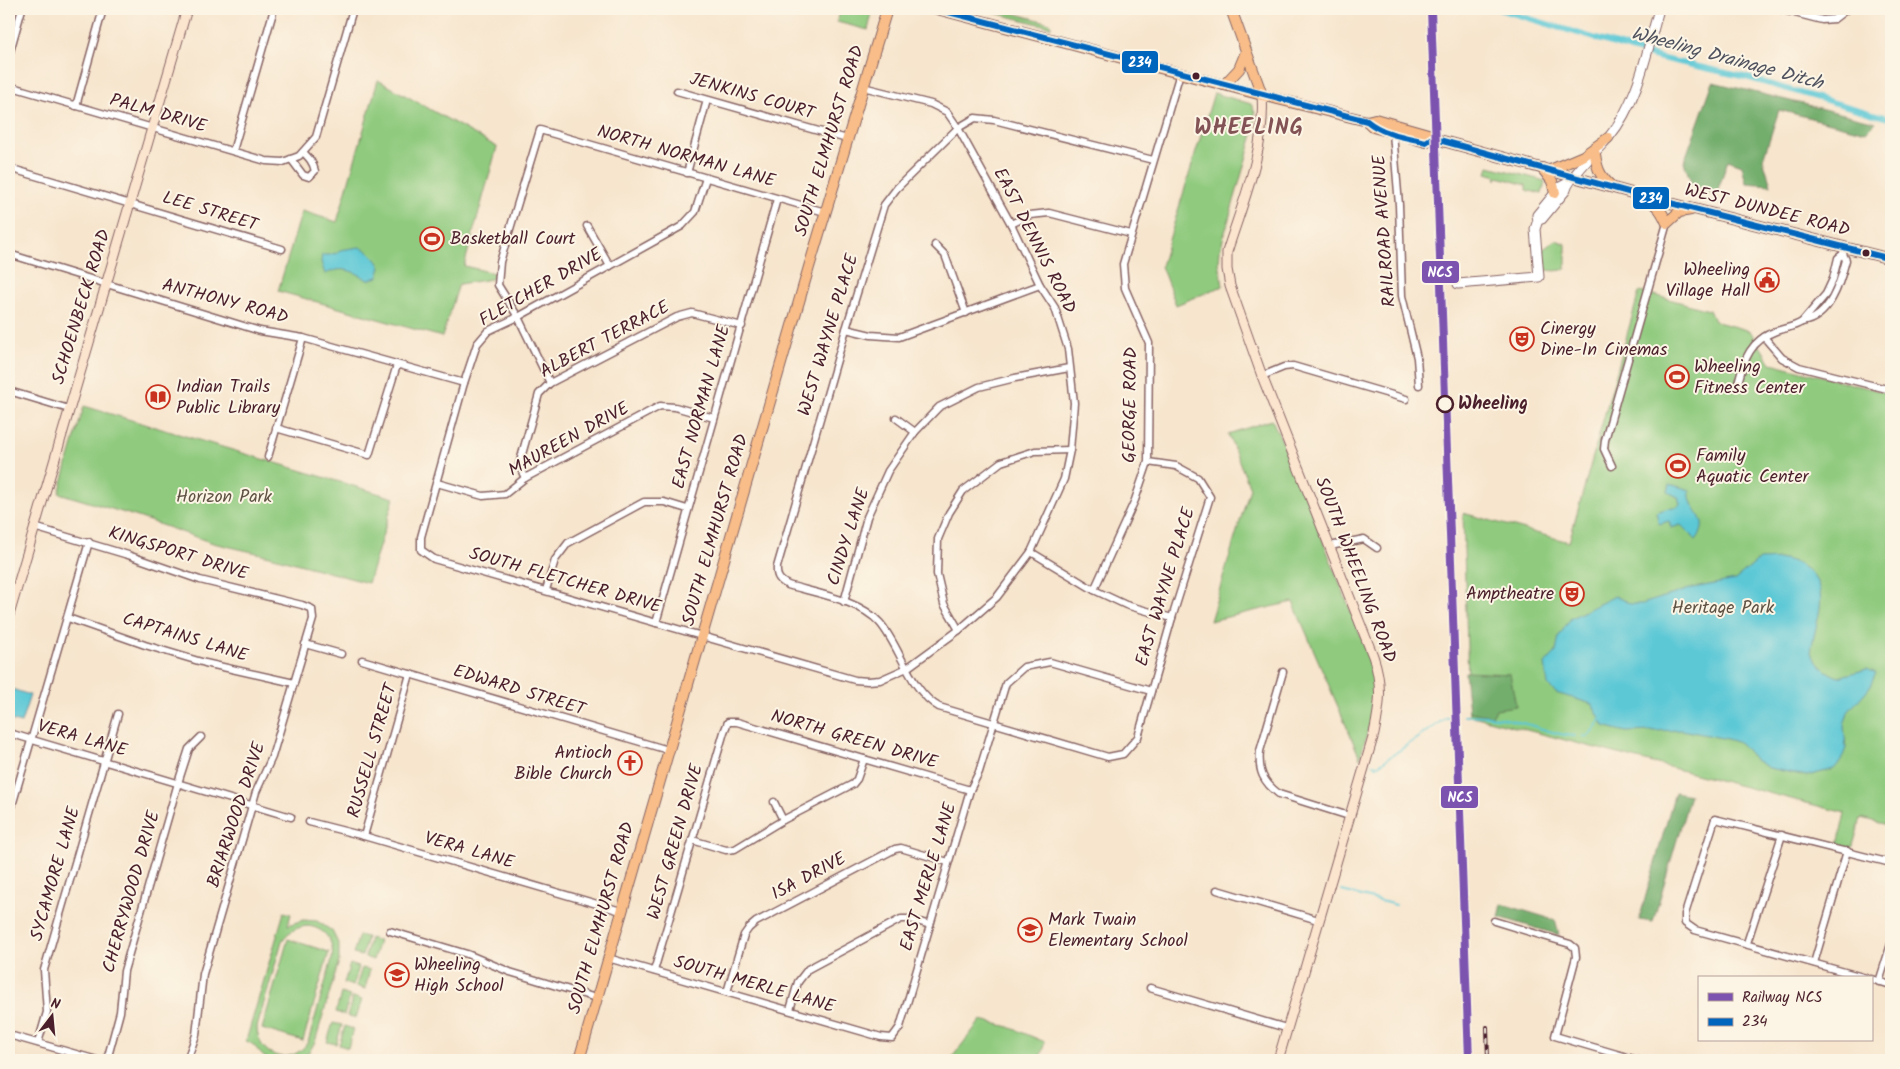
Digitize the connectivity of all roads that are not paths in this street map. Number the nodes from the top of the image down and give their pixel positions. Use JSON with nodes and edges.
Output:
{"nodes":[{"id":1,"x":22,"y":9,"type":"edge"},
{"id":2,"x":103,"y":9,"type":"edge"},
{"id":3,"x":187,"y":9,"type":"edge"},
{"id":4,"x":274,"y":9,"type":"edge"},
{"id":5,"x":353,"y":9,"type":"edge"},
{"id":6,"x":887,"y":9,"type":"edge"},
{"id":7,"x":937,"y":9,"type":"edge"},
{"id":8,"x":1231,"y":9,"type":"edge"},
{"id":9,"x":1659,"y":9,"type":"edge"},
{"id":10,"x":1779,"y":9,"type":"edge"},
{"id":11,"x":1847,"y":9,"type":"edge"},
{"id":12,"x":1246,"y":52,"type":"junction"},
{"id":13,"x":9,"y":55,"type":"edge"},
{"id":14,"x":1180,"y":73,"type":"junction"},
{"id":15,"x":1224,"y":85,"type":"junction"},
{"id":16,"x":9,"y":86,"type":"edge"},
{"id":17,"x":863,"y":87,"type":"junction"},
{"id":18,"x":677,"y":91,"type":"dead end"},
{"id":19,"x":1262,"y":95,"type":"junction"},
{"id":20,"x":707,"y":100,"type":"junction"},
{"id":21,"x":76,"y":106,"type":"junction"},
{"id":22,"x":1367,"y":121,"type":"junction"},
{"id":23,"x":152,"y":128,"type":"junction"},
{"id":24,"x":958,"y":128,"type":"junction"},
{"id":25,"x":1393,"y":134,"type":"junction"},
{"id":26,"x":1432,"y":138,"type":"junction"},
{"id":27,"x":1608,"y":138,"type":"junction"},
{"id":28,"x":847,"y":139,"type":"junction"},
{"id":29,"x":234,"y":151,"type":"junction"},
{"id":30,"x":301,"y":154,"type":"junction"},
{"id":31,"x":1595,"y":154,"type":"junction"},
{"id":32,"x":291,"y":159,"type":"junction"},
{"id":33,"x":1153,"y":160,"type":"junction"},
{"id":34,"x":9,"y":168,"type":"edge"},
{"id":35,"x":1546,"y":169,"type":"junction"},
{"id":36,"x":687,"y":173,"type":"junction"},
{"id":37,"x":706,"y":178,"type":"junction"},
{"id":38,"x":1569,"y":180,"type":"junction"},
{"id":39,"x":1612,"y":187,"type":"junction"},
{"id":40,"x":1555,"y":192,"type":"junction"},
{"id":41,"x":1639,"y":195,"type":"junction"},
{"id":42,"x":777,"y":199,"type":"junction"},
{"id":43,"x":130,"y":204,"type":"junction"},
{"id":44,"x":1694,"y":209,"type":"junction"},
{"id":45,"x":825,"y":212,"type":"junction"},
{"id":46,"x":1538,"y":220,"type":"junction"},
{"id":47,"x":1667,"y":223,"type":"junction"},
{"id":48,"x":1011,"y":224,"type":"junction"},
{"id":49,"x":587,"y":226,"type":"dead end"},
{"id":50,"x":1131,"y":234,"type":"junction"},
{"id":51,"x":935,"y":244,"type":"dead end"},
{"id":52,"x":282,"y":249,"type":"dead end"},
{"id":53,"x":1844,"y":250,"type":"junction"},
{"id":54,"x":9,"y":254,"type":"edge"},
{"id":55,"x":1891,"y":259,"type":"edge"},
{"id":56,"x":610,"y":266,"type":"junction"},
{"id":57,"x":107,"y":284,"type":"junction"},
{"id":58,"x":1458,"y":284,"type":"dead end"},
{"id":59,"x":1040,"y":285,"type":"junction"},
{"id":60,"x":966,"y":313,"type":"junction"},
{"id":61,"x":518,"y":317,"type":"junction"},
{"id":62,"x":742,"y":326,"type":"junction"},
{"id":63,"x":846,"y":329,"type":"junction"},
{"id":64,"x":1764,"y":337,"type":"junction"},
{"id":65,"x":303,"y":338,"type":"junction"},
{"id":66,"x":398,"y":365,"type":"junction"},
{"id":67,"x":1069,"y":368,"type":"junction"},
{"id":68,"x":1262,"y":376,"type":"junction"},
{"id":69,"x":464,"y":383,"type":"junction"},
{"id":70,"x":550,"y":383,"type":"junction"},
{"id":71,"x":1738,"y":383,"type":"dead end"},
{"id":72,"x":1419,"y":385,"type":"dead end"},
{"id":73,"x":1891,"y":390,"type":"edge"},
{"id":74,"x":9,"y":391,"type":"edge"},
{"id":75,"x":1406,"y":399,"type":"dead end"},
{"id":76,"x":68,"y":409,"type":"junction"},
{"id":77,"x":714,"y":418,"type":"junction"},
{"id":78,"x":896,"y":418,"type":"dead end"},
{"id":79,"x":276,"y":428,"type":"junction"},
{"id":80,"x":915,"y":432,"type":"junction"},
{"id":81,"x":1070,"y":450,"type":"junction"},
{"id":82,"x":268,"y":457,"type":"dead end"},
{"id":83,"x":1148,"y":462,"type":"junction"},
{"id":84,"x":1612,"y":466,"type":"dead end"},
{"id":85,"x":525,"y":478,"type":"junction"},
{"id":86,"x":437,"y":483,"type":"junction"},
{"id":87,"x":687,"y":509,"type":"junction"},
{"id":88,"x":34,"y":527,"type":"junction"},
{"id":89,"x":89,"y":542,"type":"junction"},
{"id":90,"x":1330,"y":546,"type":"junction"},
{"id":91,"x":1377,"y":548,"type":"dead end"},
{"id":92,"x":421,"y":550,"type":"joint"},
{"id":93,"x":1031,"y":552,"type":"junction"},
{"id":94,"x":546,"y":590,"type":"junction"},
{"id":95,"x":1094,"y":590,"type":"junction"},
{"id":96,"x":844,"y":602,"type":"junction"},
{"id":97,"x":312,"y":610,"type":"joint"},
{"id":98,"x":9,"y":615,"type":"edge"},
{"id":99,"x":68,"y":618,"type":"junction"},
{"id":100,"x":1172,"y":618,"type":"junction"},
{"id":101,"x":656,"y":622,"type":"junction"},
{"id":102,"x":959,"y":630,"type":"junction"},
{"id":103,"x":702,"y":636,"type":"junction"},
{"id":104,"x":305,"y":644,"type":"junction"},
{"id":105,"x":341,"y":654,"type":"dead end"},
{"id":106,"x":362,"y":660,"type":"dead end"},
{"id":107,"x":907,"y":668,"type":"junction"},
{"id":108,"x":1283,"y":672,"type":"dead end"},
{"id":109,"x":410,"y":674,"type":"junction"},
{"id":110,"x":294,"y":682,"type":"junction"},
{"id":111,"x":1151,"y":691,"type":"junction"},
{"id":112,"x":118,"y":714,"type":"dead end"},
{"id":113,"x":728,"y":722,"type":"joint"},
{"id":114,"x":994,"y":723,"type":"junction"},
{"id":115,"x":9,"y":733,"type":"edge"},
{"id":116,"x":201,"y":737,"type":"dead end"},
{"id":117,"x":31,"y":740,"type":"junction"},
{"id":118,"x":668,"y":750,"type":"junction"},
{"id":119,"x":864,"y":759,"type":"junction"},
{"id":120,"x":105,"y":762,"type":"junction"},
{"id":121,"x":178,"y":782,"type":"junction"},
{"id":122,"x":970,"y":790,"type":"junction"},
{"id":123,"x":774,"y":802,"type":"dead end"},
{"id":124,"x":252,"y":804,"type":"junction"},
{"id":125,"x":9,"y":816,"type":"edge"},
{"id":126,"x":1349,"y":816,"type":"junction"},
{"id":127,"x":291,"y":817,"type":"dead end"},
{"id":128,"x":783,"y":820,"type":"junction"},
{"id":129,"x":309,"y":822,"type":"dead end"},
{"id":130,"x":364,"y":836,"type":"junction"},
{"id":131,"x":1782,"y":836,"type":"junction"},
{"id":132,"x":692,"y":840,"type":"junction"},
{"id":133,"x":1847,"y":851,"type":"junction"},
{"id":134,"x":948,"y":862,"type":"junction"},
{"id":135,"x":1891,"y":863,"type":"edge"},
{"id":136,"x":1217,"y":890,"type":"dead end"},
{"id":137,"x":621,"y":911,"type":"junction"},
{"id":138,"x":1318,"y":920,"type":"junction"},
{"id":139,"x":1494,"y":921,"type":"dead end"},
{"id":140,"x":930,"y":925,"type":"junction"},
{"id":141,"x":390,"y":931,"type":"dead end"},
{"id":142,"x":1747,"y":944,"type":"junction"},
{"id":143,"x":1891,"y":944,"type":"edge"},
{"id":144,"x":608,"y":958,"type":"junction"},
{"id":145,"x":1814,"y":963,"type":"junction"},
{"id":146,"x":654,"y":972,"type":"junction"},
{"id":147,"x":1859,"y":976,"type":"edge"},
{"id":148,"x":1872,"y":979,"type":"edge"},
{"id":149,"x":1879,"y":982,"type":"junction"},
{"id":150,"x":1891,"y":985,"type":"edge"},
{"id":151,"x":1150,"y":988,"type":"dead end"},
{"id":152,"x":726,"y":992,"type":"junction"},
{"id":153,"x":596,"y":998,"type":"junction"},
{"id":154,"x":790,"y":1010,"type":"junction"},
{"id":155,"x":1286,"y":1028,"type":"junction"},
{"id":156,"x":9,"y":1035,"type":"edge"},
{"id":157,"x":892,"y":1038,"type":"joint"},
{"id":158,"x":38,"y":1044,"type":"junction"},
{"id":159,"x":97,"y":1060,"type":"edge"},
{"id":160,"x":107,"y":1060,"type":"edge"},
{"id":161,"x":187,"y":1060,"type":"edge"},
{"id":162,"x":579,"y":1060,"type":"edge"},
{"id":163,"x":1278,"y":1060,"type":"edge"},
{"id":164,"x":1637,"y":1060,"type":"edge"}],
"edges":[{"from":1,"to":13,"type":"street"},
{"from":2,"to":21,"type":"street"},
{"from":3,"to":23,"type":"main road","name":"SCHOENBECK ROAD"},
{"from":4,"to":29,"type":"street"},
{"from":5,"to":30,"type":"street"},
{"from":6,"to":17,"type":"main road","name":"SOUTH ELMHURST ROAD"},
{"from":7,"to":14,"type":"main road","name":"WEST DUNDEE ROAD"},
{"from":8,"to":12,"type":"main road"},
{"from":9,"to":27,"type":"street"},
{"from":10,"to":11,"type":"street"},
{"from":12,"to":15,"type":"main road"},
{"from":12,"to":19,"type":"main road"},
{"from":14,"to":15,"type":"main road","name":"WEST DUNDEE ROAD"},
{"from":14,"to":33,"type":"street","name":"GEORGE ROAD"},
{"from":15,"to":19,"type":"main road","name":"WEST DUNDEE ROAD"},
{"from":16,"to":21,"type":"street","name":"PALM DRIVE"},
{"from":17,"to":24,"type":"street","name":"EAST DENNIS ROAD"},
{"from":17,"to":28,"type":"main road","name":"SOUTH ELMHURST ROAD"},
{"from":18,"to":20,"type":"street","name":"JENKINS COURT"},
{"from":19,"to":22,"type":"main road","name":"WEST DUNDEE ROAD"},
{"from":19,"to":68,"type":"main road","name":"SOUTH WHEELING ROAD"},
{"from":20,"to":28,"type":"street","name":"JENKINS COURT"},
{"from":20,"to":36,"type":"street"},
{"from":21,"to":23,"type":"street","name":"PALM DRIVE"},
{"from":22,"to":25,"type":"main road","name":"WEST DUNDEE ROAD"},
{"from":22,"to":26,"type":"main road","name":"WEST DUNDEE ROAD"},
{"from":23,"to":29,"type":"street","name":"PALM DRIVE"},
{"from":23,"to":43,"type":"main road","name":"SCHOENBECK ROAD"},
{"from":24,"to":33,"type":"street"},
{"from":24,"to":48,"type":"street","name":"EAST DENNIS ROAD"},
{"from":24,"to":63,"type":"street","name":"WEST WAYNE PLACE"},
{"from":25,"to":26,"type":"main road","name":"WEST DUNDEE ROAD"},
{"from":25,"to":72,"type":"street","name":"RAILROAD AVENUE"},
{"from":26,"to":35,"type":"main road","name":"WEST DUNDEE ROAD"},
{"from":27,"to":31,"type":"street"},
{"from":27,"to":35,"type":"main road"},
{"from":28,"to":45,"type":"main road","name":"SOUTH ELMHURST ROAD"},
{"from":29,"to":32,"type":"street","name":"PALM DRIVE"},
{"from":30,"to":32,"type":"street","name":"PALM DRIVE"},
{"from":30,"to":32,"type":"street"},
{"from":31,"to":38,"type":"street"},
{"from":31,"to":39,"type":"main road"},
{"from":33,"to":50,"type":"street","name":"GEORGE ROAD"},
{"from":34,"to":43,"type":"street","name":"LEE STREET"},
{"from":35,"to":38,"type":"main road","name":"WEST DUNDEE ROAD"},
{"from":35,"to":40,"type":"main road"},
{"from":36,"to":37,"type":"street","name":"NORTH NORMAN LANE"},
{"from":36,"to":61,"type":"street","name":"NORTH NORMAN LANE"},
{"from":37,"to":42,"type":"street","name":"NORTH NORMAN LANE"},
{"from":37,"to":56,"type":"street","name":"FLETCHER DRIVE"},
{"from":38,"to":39,"type":"main road","name":"WEST DUNDEE ROAD"},
{"from":38,"to":40,"type":"street"},
{"from":38,"to":46,"type":"street"},
{"from":39,"to":41,"type":"main road","name":"WEST DUNDEE ROAD"},
{"from":40,"to":46,"type":"street"},
{"from":41,"to":44,"type":"main road","name":"WEST DUNDEE ROAD"},
{"from":41,"to":47,"type":"main road"},
{"from":42,"to":45,"type":"street","name":"NORTH NORMAN LANE"},
{"from":42,"to":62,"type":"street","name":"EAST NORMAN LANE"},
{"from":43,"to":52,"type":"street","name":"LEE STREET"},
{"from":43,"to":57,"type":"main road","name":"SCHOENBECK ROAD"},
{"from":44,"to":47,"type":"main road"},
{"from":44,"to":53,"type":"main road","name":"WEST DUNDEE ROAD"},
{"from":45,"to":103,"type":"main road","name":"SOUTH ELMHURST ROAD"},
{"from":46,"to":58,"type":"street"},
{"from":47,"to":84,"type":"street"},
{"from":48,"to":50,"type":"street"},
{"from":48,"to":59,"type":"street","name":"EAST DENNIS ROAD"},
{"from":49,"to":56,"type":"street"},
{"from":50,"to":83,"type":"street","name":"GEORGE ROAD"},
{"from":51,"to":60,"type":"street"},
{"from":53,"to":55,"type":"main road","name":"WEST DUNDEE ROAD"},
{"from":53,"to":64,"type":"street"},
{"from":54,"to":57,"type":"street","name":"ANTHONY ROAD"},
{"from":56,"to":61,"type":"street","name":"FLETCHER DRIVE"},
{"from":57,"to":65,"type":"street","name":"ANTHONY ROAD"},
{"from":57,"to":76,"type":"main road","name":"SCHOENBECK ROAD"},
{"from":59,"to":60,"type":"street"},
{"from":59,"to":67,"type":"street","name":"EAST DENNIS ROAD"},
{"from":60,"to":63,"type":"street"},
{"from":61,"to":69,"type":"street","name":"FLETCHER DRIVE"},
{"from":61,"to":70,"type":"street"},
{"from":62,"to":70,"type":"street","name":"ALBERT TERRACE"},
{"from":62,"to":77,"type":"street","name":"EAST NORMAN LANE"},
{"from":63,"to":96,"type":"street","name":"WEST WAYNE PLACE"},
{"from":64,"to":71,"type":"street"},
{"from":64,"to":73,"type":"street"},
{"from":65,"to":66,"type":"street","name":"ANTHONY ROAD"},
{"from":65,"to":79,"type":"street"},
{"from":66,"to":69,"type":"street","name":"ANTHONY ROAD"},
{"from":66,"to":79,"type":"street"},
{"from":67,"to":80,"type":"street","name":"CINDY LANE"},
{"from":67,"to":81,"type":"street","name":"EAST DENNIS ROAD"},
{"from":68,"to":75,"type":"street"},
{"from":68,"to":90,"type":"main road","name":"SOUTH WHEELING ROAD"},
{"from":69,"to":86,"type":"street","name":"FLETCHER DRIVE"},
{"from":70,"to":85,"type":"street","name":"ALBERT TERRACE"},
{"from":74,"to":76,"type":"street"},
{"from":76,"to":88,"type":"main road","name":"SCHOENBECK ROAD"},
{"from":77,"to":85,"type":"street","name":"MAUREEN DRIVE"},
{"from":77,"to":87,"type":"street","name":"EAST NORMAN LANE"},
{"from":78,"to":80,"type":"street"},
{"from":79,"to":82,"type":"street"},
{"from":80,"to":96,"type":"street","name":"CINDY LANE"},
{"from":81,"to":93,"type":"street","name":"EAST DENNIS ROAD"},
{"from":81,"to":102,"type":"street"},
{"from":83,"to":95,"type":"street","name":"GEORGE ROAD"},
{"from":83,"to":100,"type":"street","name":"EAST WAYNE PLACE"},
{"from":85,"to":86,"type":"street","name":"MAUREEN DRIVE"},
{"from":86,"to":92,"type":"street","name":"FLETCHER DRIVE"},
{"from":87,"to":94,"type":"street"},
{"from":87,"to":101,"type":"street","name":"EAST NORMAN LANE"},
{"from":88,"to":89,"type":"street","name":"KINGSPORT DRIVE"},
{"from":88,"to":98,"type":"main road","name":"SCHOENBECK ROAD"},
{"from":89,"to":97,"type":"street","name":"KINGSPORT DRIVE"},
{"from":89,"to":99,"type":"street"},
{"from":90,"to":91,"type":"street"},
{"from":90,"to":126,"type":"main road","name":"SOUTH WHEELING ROAD"},
{"from":92,"to":94,"type":"street","name":"SOUTH FLETCHER DRIVE"},
{"from":93,"to":95,"type":"street"},
{"from":93,"to":102,"type":"street","name":"EAST DENNIS ROAD"},
{"from":94,"to":101,"type":"street","name":"SOUTH FLETCHER DRIVE"},
{"from":95,"to":100,"type":"street"},
{"from":96,"to":107,"type":"street"},
{"from":97,"to":104,"type":"street","name":"BRIARWOOD DRIVE"},
{"from":99,"to":110,"type":"street","name":"CAPTAINS LANE"},
{"from":99,"to":117,"type":"street"},
{"from":100,"to":111,"type":"street","name":"EAST WAYNE PLACE"},
{"from":101,"to":103,"type":"street","name":"SOUTH FLETCHER DRIVE"},
{"from":102,"to":107,"type":"street","name":"EAST DENNIS ROAD"},
{"from":103,"to":107,"type":"street","name":"SOUTH FLETCHER DRIVE"},
{"from":103,"to":118,"type":"main road","name":"SOUTH ELMHURST ROAD"},
{"from":104,"to":105,"type":"street"},
{"from":104,"to":110,"type":"street","name":"BRIARWOOD DRIVE"},
{"from":106,"to":109,"type":"street","name":"EDWARD STREET"},
{"from":107,"to":114,"type":"street"},
{"from":108,"to":126,"type":"street"},
{"from":109,"to":118,"type":"street","name":"EDWARD STREET"},
{"from":109,"to":130,"type":"street","name":"RUSSELL STREET"},
{"from":110,"to":124,"type":"street","name":"BRIARWOOD DRIVE"},
{"from":111,"to":114,"type":"street","name":"EAST MERLE LANE"},
{"from":111,"to":114,"type":"street","name":"EAST WAYNE PLACE"},
{"from":112,"to":120,"type":"street","name":"SYCAMORE LANE"},
{"from":113,"to":119,"type":"street","name":"NORTH GREEN DRIVE"},
{"from":113,"to":132,"type":"street","name":"WEST GREEN DRIVE"},
{"from":114,"to":122,"type":"street","name":"EAST MERLE LANE"},
{"from":115,"to":117,"type":"street","name":"VERA LANE"},
{"from":116,"to":121,"type":"street","name":"CHERRYWOOD DRIVE"},
{"from":117,"to":120,"type":"street","name":"VERA LANE"},
{"from":117,"to":125,"type":"street"},
{"from":118,"to":137,"type":"main road","name":"SOUTH ELMHURST ROAD"},
{"from":119,"to":122,"type":"street","name":"NORTH GREEN DRIVE"},
{"from":119,"to":128,"type":"street"},
{"from":120,"to":121,"type":"street","name":"VERA LANE"},
{"from":120,"to":158,"type":"street","name":"SYCAMORE LANE"},
{"from":121,"to":124,"type":"street","name":"VERA LANE"},
{"from":121,"to":160,"type":"street","name":"CHERRYWOOD DRIVE"},
{"from":122,"to":134,"type":"street","name":"EAST MERLE LANE"},
{"from":123,"to":128,"type":"street"},
{"from":124,"to":127,"type":"street","name":"VERA LANE"},
{"from":124,"to":161,"type":"street","name":"BRIARWOOD DRIVE"},
{"from":126,"to":138,"type":"main road","name":"SOUTH WHEELING ROAD"},
{"from":128,"to":132,"type":"street"},
{"from":129,"to":130,"type":"street","name":"VERA LANE"},
{"from":130,"to":137,"type":"street","name":"VERA LANE"},
{"from":131,"to":133,"type":"street"},
{"from":131,"to":142,"type":"street"},
{"from":131,"to":142,"type":"street"},
{"from":132,"to":146,"type":"street","name":"WEST GREEN DRIVE"},
{"from":133,"to":135,"type":"street"},
{"from":133,"to":145,"type":"street"},
{"from":134,"to":140,"type":"street","name":"EAST MERLE LANE"},
{"from":134,"to":152,"type":"street","name":"ISA DRIVE"},
{"from":136,"to":138,"type":"street"},
{"from":137,"to":144,"type":"main road","name":"SOUTH ELMHURST ROAD"},
{"from":138,"to":155,"type":"main road","name":"SOUTH WHEELING ROAD"},
{"from":139,"to":164,"type":"street"},
{"from":140,"to":154,"type":"street"},
{"from":140,"to":157,"type":"street","name":"EAST MERLE LANE"},
{"from":141,"to":153,"type":"street"},
{"from":142,"to":145,"type":"street"},
{"from":143,"to":149,"type":"street"},
{"from":144,"to":146,"type":"street","name":"SOUTH MERLE LANE"},
{"from":144,"to":153,"type":"main road","name":"SOUTH ELMHURST ROAD"},
{"from":145,"to":147,"type":"street"},
{"from":146,"to":152,"type":"street","name":"SOUTH MERLE LANE"},
{"from":148,"to":149,"type":"street"},
{"from":149,"to":150,"type":"street"},
{"from":151,"to":155,"type":"street"},
{"from":152,"to":154,"type":"street","name":"SOUTH MERLE LANE"},
{"from":153,"to":162,"type":"main road","name":"SOUTH ELMHURST ROAD"},
{"from":154,"to":157,"type":"street","name":"SOUTH MERLE LANE"},
{"from":155,"to":163,"type":"main road","name":"SOUTH WHEELING ROAD"},
{"from":156,"to":158,"type":"street"},
{"from":158,"to":159,"type":"street"}]}
